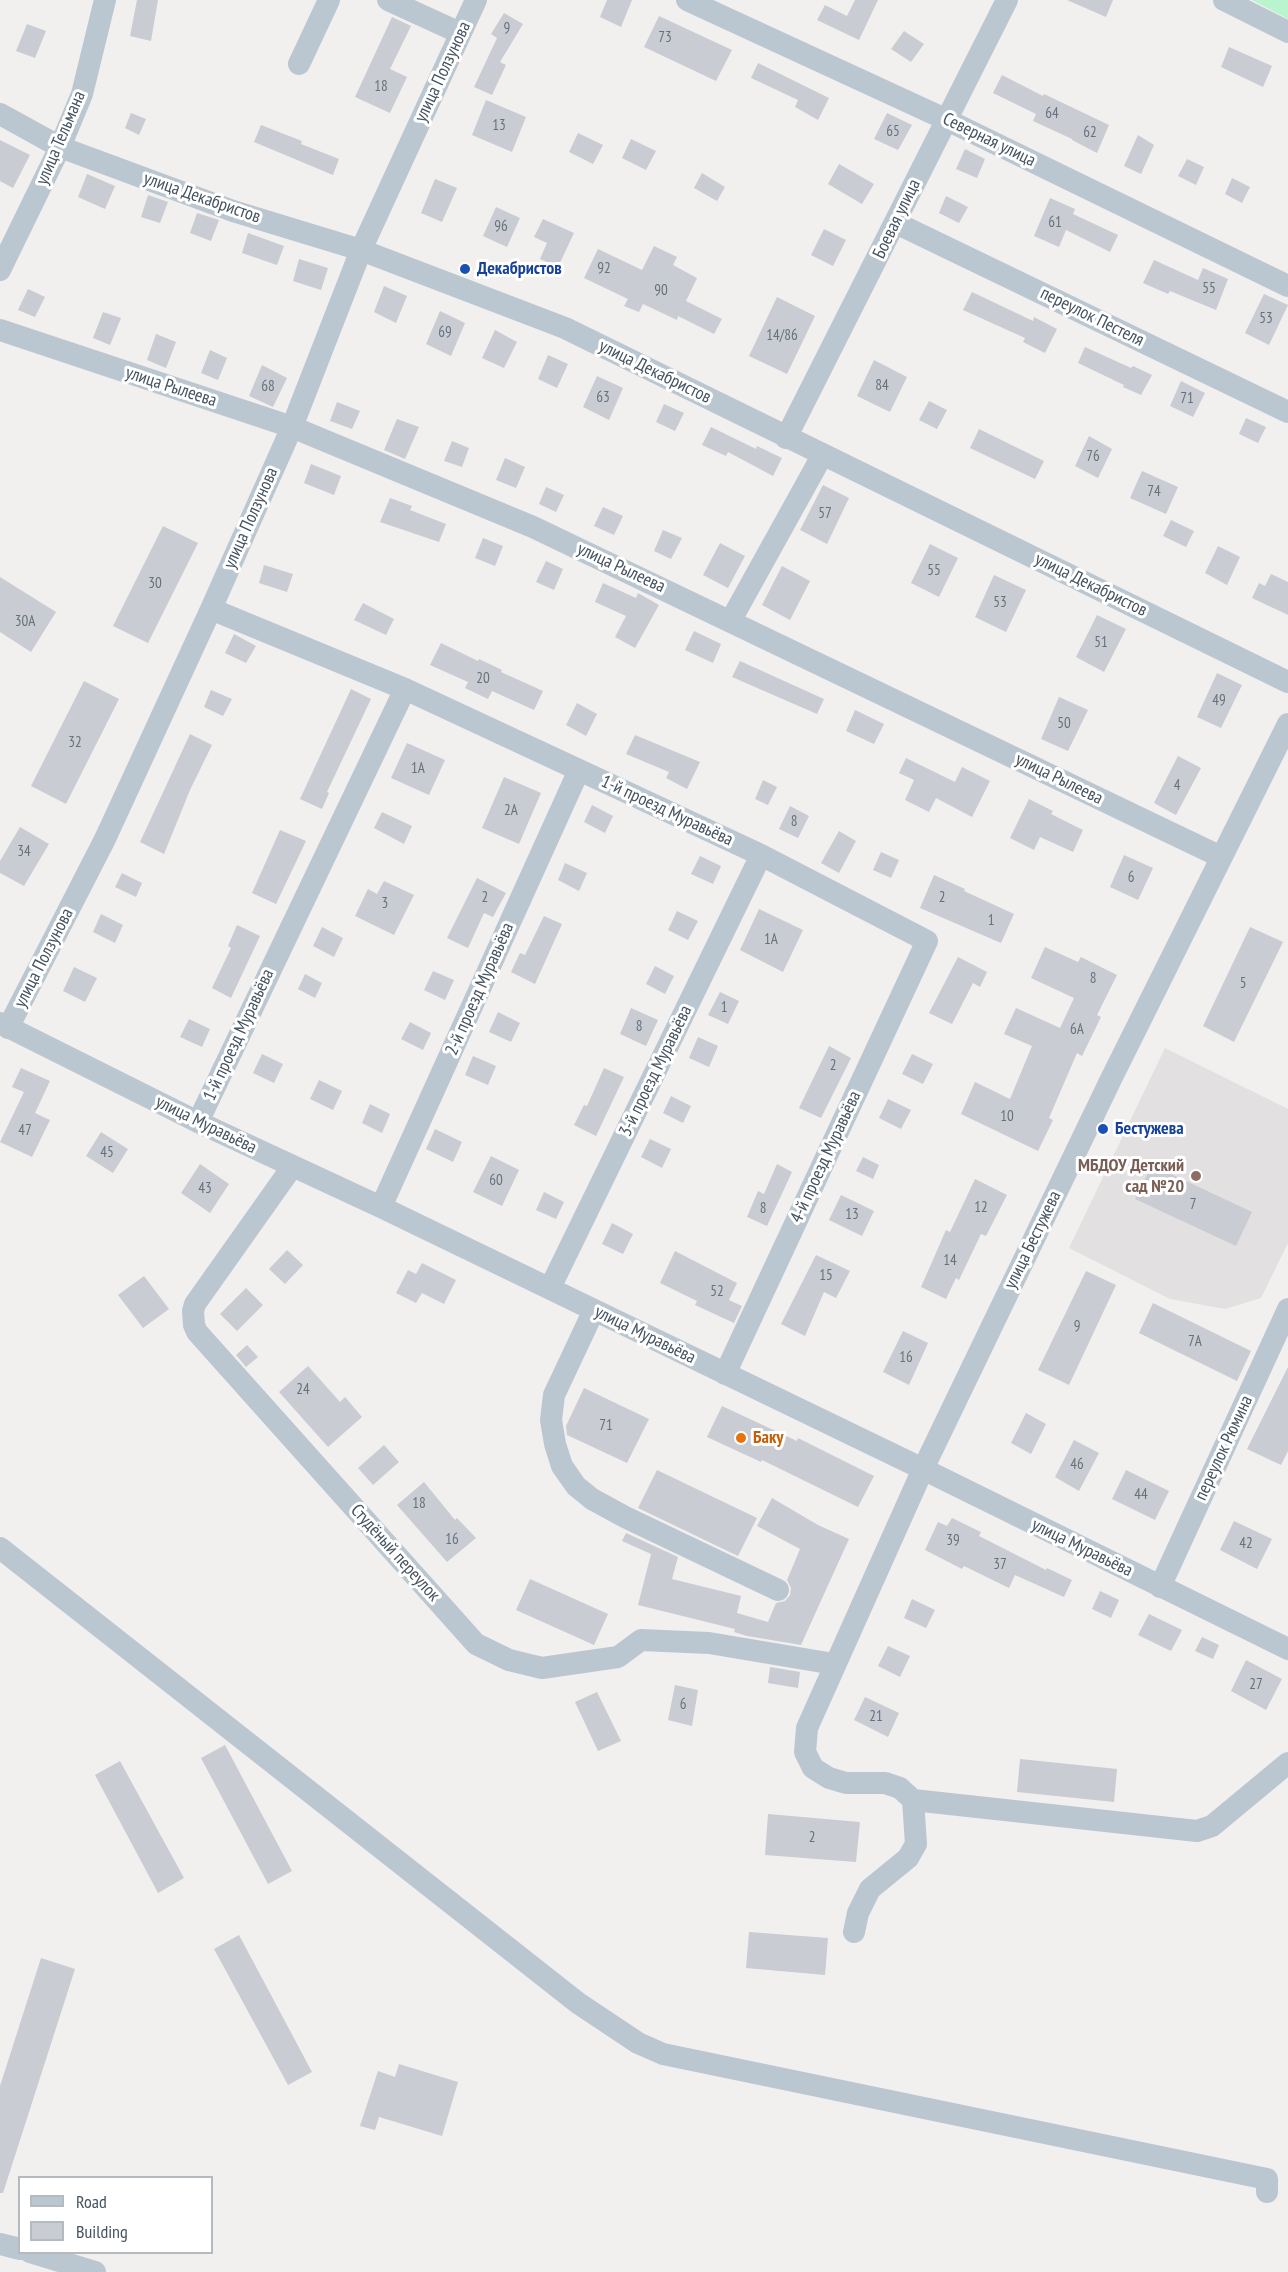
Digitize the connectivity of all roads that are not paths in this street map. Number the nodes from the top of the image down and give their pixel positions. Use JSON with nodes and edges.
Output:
{"nodes":[{"id":1,"x":105,"y":0,"type":"edge"},
{"id":2,"x":329,"y":0,"type":"edge"},
{"id":3,"x":388,"y":0,"type":"edge"},
{"id":4,"x":476,"y":0,"type":"edge"},
{"id":5,"x":687,"y":0,"type":"edge"},
{"id":6,"x":1006,"y":0,"type":"edge"},
{"id":7,"x":1224,"y":0,"type":"edge"},
{"id":8,"x":1288,"y":32,"type":"edge"},
{"id":9,"x":460,"y":33,"type":"junction"},
{"id":10,"x":299,"y":64,"type":"dead end"},
{"id":11,"x":0,"y":114,"type":"edge"},
{"id":12,"x":945,"y":119,"type":"junction"},
{"id":13,"x":60,"y":147,"type":"junction"},
{"id":14,"x":896,"y":223,"type":"junction"},
{"id":15,"x":361,"y":250,"type":"junction"},
{"id":16,"x":0,"y":270,"type":"edge"},
{"id":17,"x":1288,"y":286,"type":"edge"},
{"id":18,"x":0,"y":330,"type":"edge"},
{"id":19,"x":1288,"y":412,"type":"edge"},
{"id":20,"x":292,"y":427,"type":"junction"},
{"id":21,"x":786,"y":438,"type":"junction"},
{"id":22,"x":823,"y":454,"type":"junction"},
{"id":23,"x":211,"y":609,"type":"junction"},
{"id":24,"x":730,"y":620,"type":"junction"},
{"id":25,"x":1288,"y":682,"type":"edge"},
{"id":26,"x":405,"y":689,"type":"junction"},
{"id":27,"x":1288,"y":724,"type":"edge"},
{"id":28,"x":579,"y":770,"type":"junction"},
{"id":29,"x":761,"y":855,"type":"junction"},
{"id":30,"x":1221,"y":857,"type":"junction"},
{"id":31,"x":927,"y":941,"type":"joint"},
{"id":32,"x":4,"y":1026,"type":"edge"},
{"id":33,"x":198,"y":1122,"type":"junction"},
{"id":34,"x":292,"y":1167,"type":"junction"},
{"id":35,"x":381,"y":1207,"type":"junction"},
{"id":36,"x":550,"y":1288,"type":"junction"},
{"id":37,"x":1288,"y":1309,"type":"edge"},
{"id":38,"x":594,"y":1310,"type":"junction"},
{"id":39,"x":725,"y":1374,"type":"junction"},
{"id":40,"x":923,"y":1469,"type":"junction"},
{"id":41,"x":0,"y":1548,"type":"edge"},
{"id":42,"x":1160,"y":1587,"type":"junction"},
{"id":43,"x":778,"y":1590,"type":"dead end"},
{"id":44,"x":1288,"y":1649,"type":"edge"},
{"id":45,"x":834,"y":1664,"type":"junction"},
{"id":46,"x":1288,"y":1763,"type":"edge"},
{"id":47,"x":913,"y":1800,"type":"junction"},
{"id":48,"x":854,"y":1932,"type":"dead end"},
{"id":49,"x":1267,"y":2192,"type":"dead end"},
{"id":50,"x":0,"y":2244,"type":"edge"},
{"id":51,"x":18,"y":2249,"type":"edge"},
{"id":52,"x":33,"y":2254,"type":"edge"},
{"id":53,"x":95,"y":2272,"type":"edge"}],
"edges":[{"from":1,"to":13,"type":"street","name":"улица Тельмана"},
{"from":2,"to":10,"type":"street"},
{"from":3,"to":9,"type":"street"},
{"from":4,"to":9,"type":"street","name":"улица Ползунова"},
{"from":5,"to":12,"type":"street","name":"Северная улица"},
{"from":6,"to":12,"type":"street","name":"Боевая улица"},
{"from":7,"to":8,"type":"street"},
{"from":9,"to":15,"type":"street","name":"улица Ползунова"},
{"from":11,"to":13,"type":"street","name":"улица Декабристов"},
{"from":12,"to":14,"type":"street","name":"Боевая улица"},
{"from":12,"to":17,"type":"street","name":"Северная улица"},
{"from":13,"to":15,"type":"street","name":"улица Декабристов"},
{"from":13,"to":16,"type":"street","name":"улица Тельмана"},
{"from":14,"to":19,"type":"street","name":"переулок Пестеля"},
{"from":14,"to":21,"type":"street","name":"Боевая улица"},
{"from":15,"to":20,"type":"street","name":"улица Ползунова"},
{"from":15,"to":21,"type":"street","name":"улица Декабристов"},
{"from":18,"to":20,"type":"street","name":"улица Рылеева"},
{"from":20,"to":23,"type":"street","name":"улица Ползунова"},
{"from":20,"to":24,"type":"street","name":"улица Рылеева"},
{"from":21,"to":22,"type":"street","name":"улица Декабристов"},
{"from":22,"to":24,"type":"street"},
{"from":22,"to":25,"type":"street","name":"улица Декабристов"},
{"from":23,"to":26,"type":"street","name":"1-й проезд Муравьёва"},
{"from":23,"to":32,"type":"street","name":"улица Ползунова"},
{"from":24,"to":30,"type":"street","name":"улица Рылеева"},
{"from":26,"to":28,"type":"street","name":"1-й проезд Муравьёва"},
{"from":26,"to":33,"type":"street","name":"1-й проезд Муравьёва"},
{"from":27,"to":30,"type":"street","name":"улица Бестужева"},
{"from":28,"to":29,"type":"street","name":"1-й проезд Муравьёва"},
{"from":28,"to":35,"type":"street","name":"2-й проезд Муравьёва"},
{"from":29,"to":31,"type":"street","name":"1-й проезд Муравьёва"},
{"from":29,"to":36,"type":"street","name":"3-й проезд Муравьёва"},
{"from":30,"to":40,"type":"street","name":"улица Бестужева"},
{"from":31,"to":39,"type":"street","name":"4-й проезд Муравьёва"},
{"from":32,"to":33,"type":"street","name":"улица Муравьёва"},
{"from":33,"to":34,"type":"street","name":"улица Муравьёва"},
{"from":34,"to":35,"type":"street","name":"улица Муравьёва"},
{"from":34,"to":45,"type":"street","name":"Студёный переулок"},
{"from":35,"to":36,"type":"street","name":"улица Муравьёва"},
{"from":36,"to":38,"type":"street","name":"улица Муравьёва"},
{"from":37,"to":42,"type":"street","name":"переулок Рюмина"},
{"from":38,"to":39,"type":"street","name":"улица Муравьёва"},
{"from":38,"to":43,"type":"street"},
{"from":39,"to":40,"type":"street","name":"улица Муравьёва"},
{"from":40,"to":42,"type":"street","name":"улица Муравьёва"},
{"from":40,"to":45,"type":"street","name":"улица Бестужева"},
{"from":41,"to":49,"type":"street"},
{"from":42,"to":44,"type":"street","name":"улица Муравьёва"},
{"from":45,"to":47,"type":"street","name":"улица Бестужева"},
{"from":46,"to":47,"type":"street"},
{"from":47,"to":48,"type":"street"},
{"from":50,"to":51,"type":"street"},
{"from":52,"to":53,"type":"street"}]}
